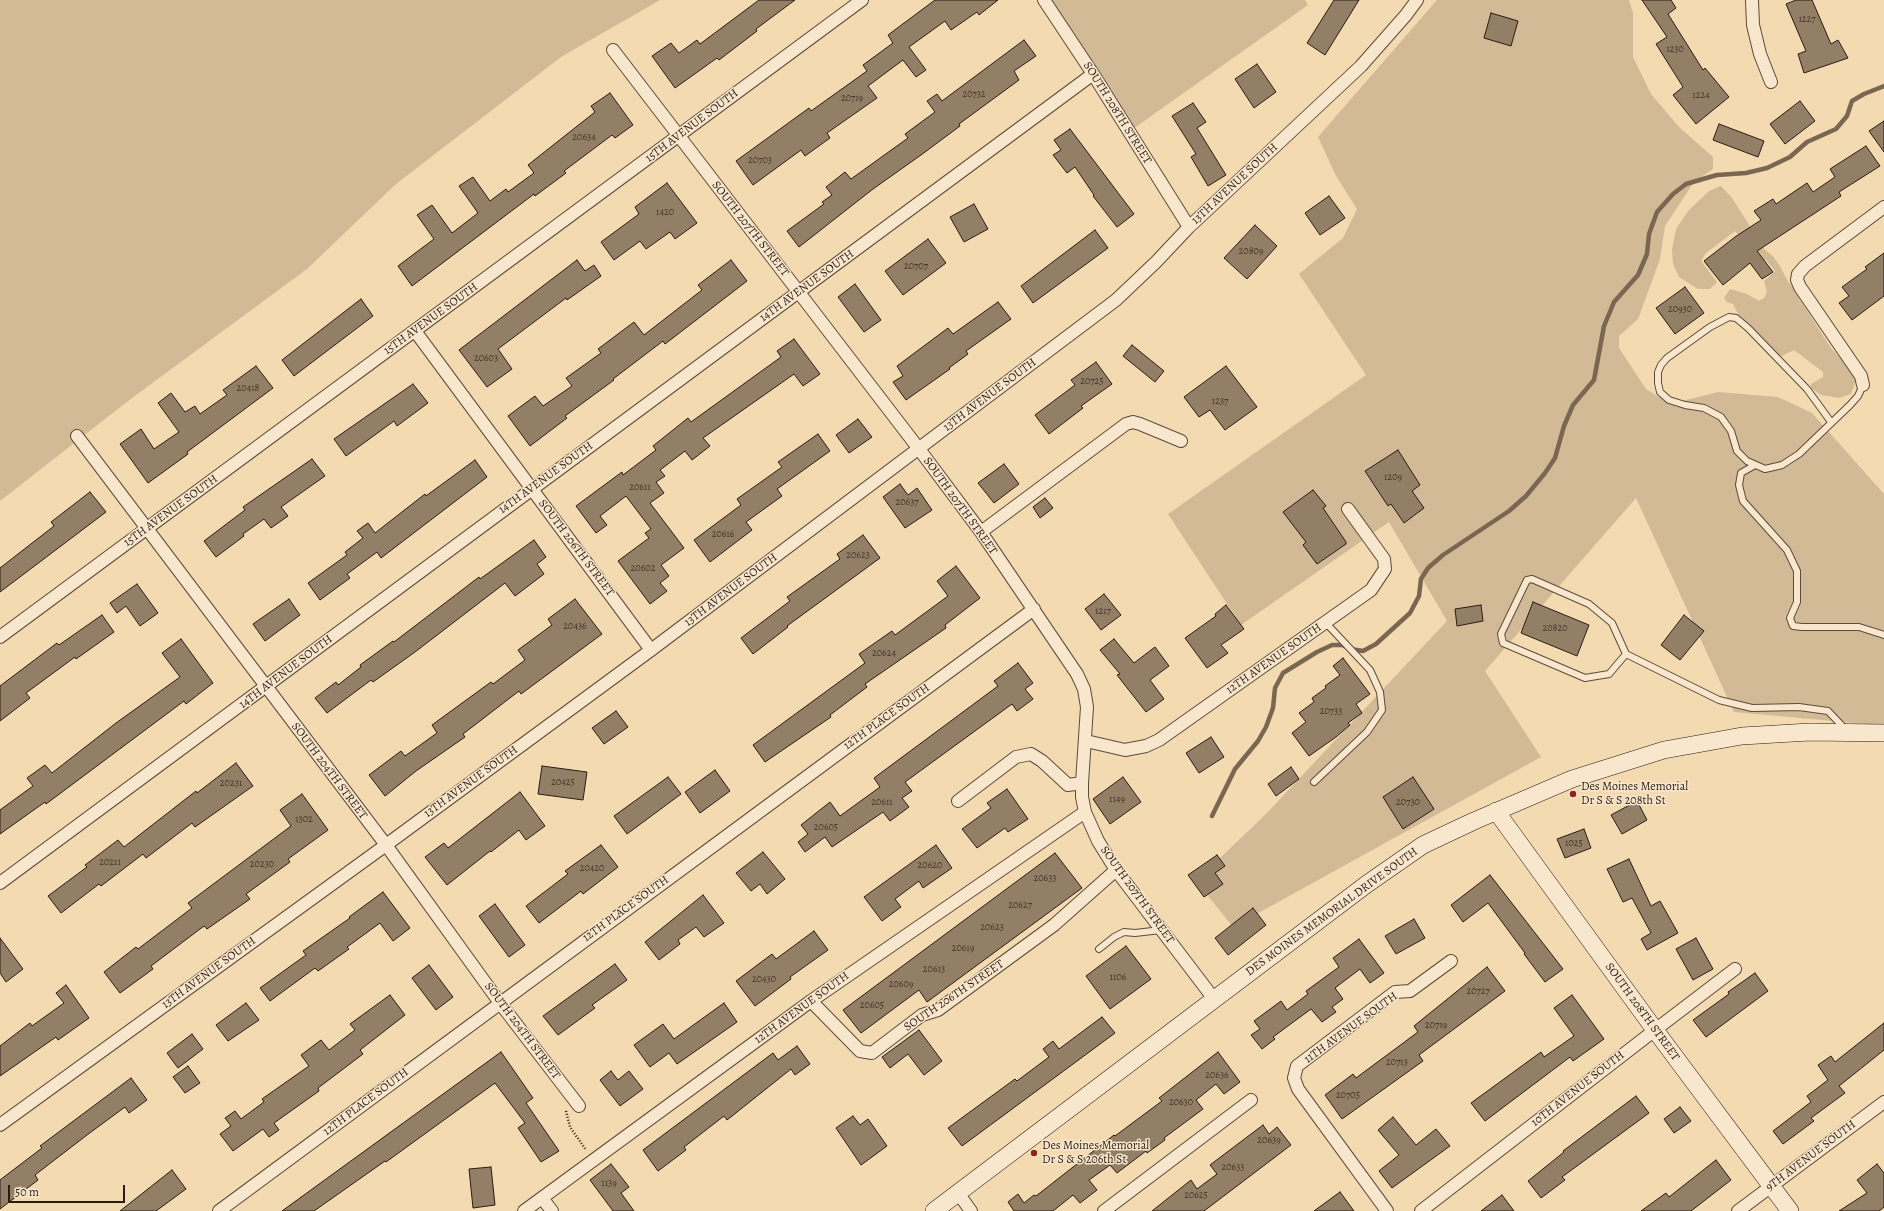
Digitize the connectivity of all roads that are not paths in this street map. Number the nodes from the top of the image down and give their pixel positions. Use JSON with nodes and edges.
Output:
{"nodes":[{"id":1,"x":862,"y":0,"type":"edge"},
{"id":2,"x":1044,"y":0,"type":"edge"},
{"id":3,"x":1417,"y":0,"type":"edge"},
{"id":4,"x":1752,"y":0,"type":"edge"},
{"id":5,"x":613,"y":50,"type":"dead end"},
{"id":6,"x":1093,"y":74,"type":"junction"},
{"id":7,"x":1771,"y":82,"type":"dead end"},
{"id":8,"x":678,"y":136,"type":"junction"},
{"id":9,"x":1884,"y":207,"type":"edge"},
{"id":10,"x":1189,"y":227,"type":"junction"},
{"id":11,"x":799,"y":293,"type":"junction"},
{"id":12,"x":415,"y":331,"type":"junction"},
{"id":13,"x":1863,"y":385,"type":"joint"},
{"id":14,"x":1831,"y":422,"type":"junction"},
{"id":15,"x":77,"y":436,"type":"dead end"},
{"id":16,"x":1181,"y":441,"type":"dead end"},
{"id":17,"x":919,"y":449,"type":"junction"},
{"id":18,"x":1755,"y":465,"type":"junction"},
{"id":19,"x":532,"y":489,"type":"junction"},
{"id":20,"x":1348,"y":509,"type":"dead end"},
{"id":21,"x":148,"y":528,"type":"junction"},
{"id":22,"x":981,"y":532,"type":"junction"},
{"id":23,"x":1034,"y":609,"type":"junction"},
{"id":24,"x":1324,"y":622,"type":"junction"},
{"id":25,"x":1884,"y":635,"type":"edge"},
{"id":26,"x":0,"y":638,"type":"edge"},
{"id":27,"x":651,"y":650,"type":"junction"},
{"id":28,"x":1626,"y":654,"type":"junction"},
{"id":29,"x":266,"y":687,"type":"junction"},
{"id":30,"x":1848,"y":732,"type":"junction"},
{"id":31,"x":1884,"y":733,"type":"edge"},
{"id":32,"x":1086,"y":741,"type":"junction"},
{"id":33,"x":1314,"y":782,"type":"dead end"},
{"id":34,"x":1082,"y":783,"type":"junction"},
{"id":35,"x":958,"y":801,"type":"dead end"},
{"id":36,"x":1085,"y":812,"type":"junction"},
{"id":37,"x":1496,"y":812,"type":"junction"},
{"id":38,"x":386,"y":845,"type":"junction"},
{"id":39,"x":1116,"y":870,"type":"junction"},
{"id":40,"x":0,"y":883,"type":"edge"},
{"id":41,"x":1161,"y":930,"type":"junction"},
{"id":42,"x":1099,"y":949,"type":"dead end"},
{"id":43,"x":1451,"y":961,"type":"dead end"},
{"id":44,"x":1735,"y":970,"type":"dead end"},
{"id":45,"x":1214,"y":999,"type":"junction"},
{"id":46,"x":811,"y":1000,"type":"junction"},
{"id":47,"x":500,"y":1003,"type":"junction"},
{"id":48,"x":1655,"y":1030,"type":"junction"},
{"id":49,"x":1251,"y":1100,"type":"dead end"},
{"id":50,"x":1884,"y":1102,"type":"edge"},
{"id":51,"x":578,"y":1106,"type":"dead end"},
{"id":52,"x":0,"y":1125,"type":"edge"},
{"id":53,"x":1771,"y":1186,"type":"junction"},
{"id":54,"x":958,"y":1193,"type":"junction"},
{"id":55,"x":542,"y":1198,"type":"junction"},
{"id":56,"x":219,"y":1211,"type":"edge"},
{"id":57,"x":524,"y":1211,"type":"edge"},
{"id":58,"x":552,"y":1211,"type":"edge"},
{"id":59,"x":934,"y":1211,"type":"edge"},
{"id":60,"x":971,"y":1211,"type":"edge"},
{"id":61,"x":1104,"y":1211,"type":"edge"},
{"id":62,"x":1387,"y":1211,"type":"edge"},
{"id":63,"x":1421,"y":1211,"type":"edge"},
{"id":64,"x":1738,"y":1211,"type":"edge"},
{"id":65,"x":1790,"y":1211,"type":"edge"}],
"edges":[{"from":1,"to":8,"type":"street","name":"15TH AVENUE SOUTH"},
{"from":2,"to":6,"type":"street","name":"SOUTH 208TH STREET"},
{"from":3,"to":10,"type":"street","name":"13TH AVENUE SOUTH"},
{"from":4,"to":7,"type":"street"},
{"from":5,"to":8,"type":"street","name":"SOUTH 207TH STREET"},
{"from":6,"to":10,"type":"street","name":"SOUTH 208TH STREET"},
{"from":6,"to":11,"type":"street","name":"14TH AVENUE SOUTH"},
{"from":8,"to":11,"type":"street","name":"SOUTH 207TH STREET"},
{"from":8,"to":12,"type":"street","name":"15TH AVENUE SOUTH"},
{"from":9,"to":13,"type":"street"},
{"from":10,"to":17,"type":"street","name":"13TH AVENUE SOUTH"},
{"from":11,"to":17,"type":"street","name":"SOUTH 207TH STREET"},
{"from":11,"to":19,"type":"street","name":"14TH AVENUE SOUTH"},
{"from":12,"to":19,"type":"street","name":"SOUTH 206TH STREET"},
{"from":12,"to":21,"type":"street","name":"15TH AVENUE SOUTH"},
{"from":13,"to":14,"type":"lane"},
{"from":14,"to":18,"type":"lane"},
{"from":14,"to":18,"type":"lane"},
{"from":15,"to":21,"type":"street","name":"SOUTH 204TH STREET"},
{"from":16,"to":22,"type":"street"},
{"from":17,"to":22,"type":"street","name":"SOUTH 207TH STREET"},
{"from":17,"to":27,"type":"street","name":"13TH AVENUE SOUTH"},
{"from":18,"to":25,"type":"lane"},
{"from":19,"to":27,"type":"street","name":"SOUTH 206TH STREET"},
{"from":19,"to":29,"type":"street","name":"14TH AVENUE SOUTH"},
{"from":20,"to":24,"type":"street","name":"12TH AVENUE SOUTH"},
{"from":21,"to":26,"type":"street","name":"15TH AVENUE SOUTH"},
{"from":21,"to":29,"type":"street","name":"SOUTH 204TH STREET"},
{"from":22,"to":23,"type":"street","name":"SOUTH 207TH STREET"},
{"from":23,"to":32,"type":"street","name":"SOUTH 207TH STREET"},
{"from":23,"to":47,"type":"street","name":"12TH PLACE SOUTH"},
{"from":24,"to":32,"type":"street","name":"12TH AVENUE SOUTH"},
{"from":24,"to":33,"type":"lane"},
{"from":27,"to":38,"type":"street","name":"13TH AVENUE SOUTH"},
{"from":28,"to":28,"type":"lane"},
{"from":28,"to":30,"type":"lane"},
{"from":29,"to":38,"type":"street","name":"SOUTH 204TH STREET"},
{"from":29,"to":40,"type":"street","name":"14TH AVENUE SOUTH"},
{"from":30,"to":31,"type":"main road","name":"DES MOINES MEMORIAL DRIVE SOUTH"},
{"from":30,"to":37,"type":"main road","name":"DES MOINES MEMORIAL DRIVE SOUTH"},
{"from":32,"to":34,"type":"street","name":"SOUTH 207TH STREET"},
{"from":34,"to":35,"type":"street"},
{"from":34,"to":36,"type":"street","name":"SOUTH 207TH STREET"},
{"from":36,"to":39,"type":"street","name":"SOUTH 207TH STREET"},
{"from":36,"to":46,"type":"street","name":"12TH AVENUE SOUTH"},
{"from":37,"to":45,"type":"main road","name":"DES MOINES MEMORIAL DRIVE SOUTH"},
{"from":37,"to":48,"type":"main road","name":"SOUTH 208TH STREET"},
{"from":38,"to":47,"type":"street","name":"SOUTH 204TH STREET"},
{"from":38,"to":52,"type":"street","name":"13TH AVENUE SOUTH"},
{"from":39,"to":41,"type":"street","name":"SOUTH 207TH STREET"},
{"from":39,"to":46,"type":"street","name":"SOUTH 206TH STREET"},
{"from":41,"to":42,"type":"lane"},
{"from":41,"to":45,"type":"street","name":"SOUTH 207TH STREET"},
{"from":43,"to":62,"type":"street","name":"11TH AVENUE SOUTH"},
{"from":44,"to":48,"type":"street","name":"10TH AVENUE SOUTH"},
{"from":45,"to":54,"type":"main road","name":"DES MOINES MEMORIAL DRIVE SOUTH"},
{"from":46,"to":55,"type":"street","name":"12TH AVENUE SOUTH"},
{"from":47,"to":51,"type":"street","name":"SOUTH 204TH STREET"},
{"from":47,"to":56,"type":"street","name":"12TH PLACE SOUTH"},
{"from":48,"to":53,"type":"main road","name":"SOUTH 208TH STREET"},
{"from":48,"to":63,"type":"street","name":"10TH AVENUE SOUTH"},
{"from":49,"to":61,"type":"street"},
{"from":50,"to":53,"type":"street","name":"9TH AVENUE SOUTH"},
{"from":53,"to":64,"type":"street","name":"9TH AVENUE SOUTH"},
{"from":53,"to":65,"type":"main road","name":"SOUTH 208TH STREET"},
{"from":54,"to":59,"type":"main road","name":"DES MOINES MEMORIAL DRIVE SOUTH"},
{"from":54,"to":60,"type":"street"},
{"from":55,"to":57,"type":"street","name":"12TH AVENUE SOUTH"},
{"from":55,"to":58,"type":"street"}]}
